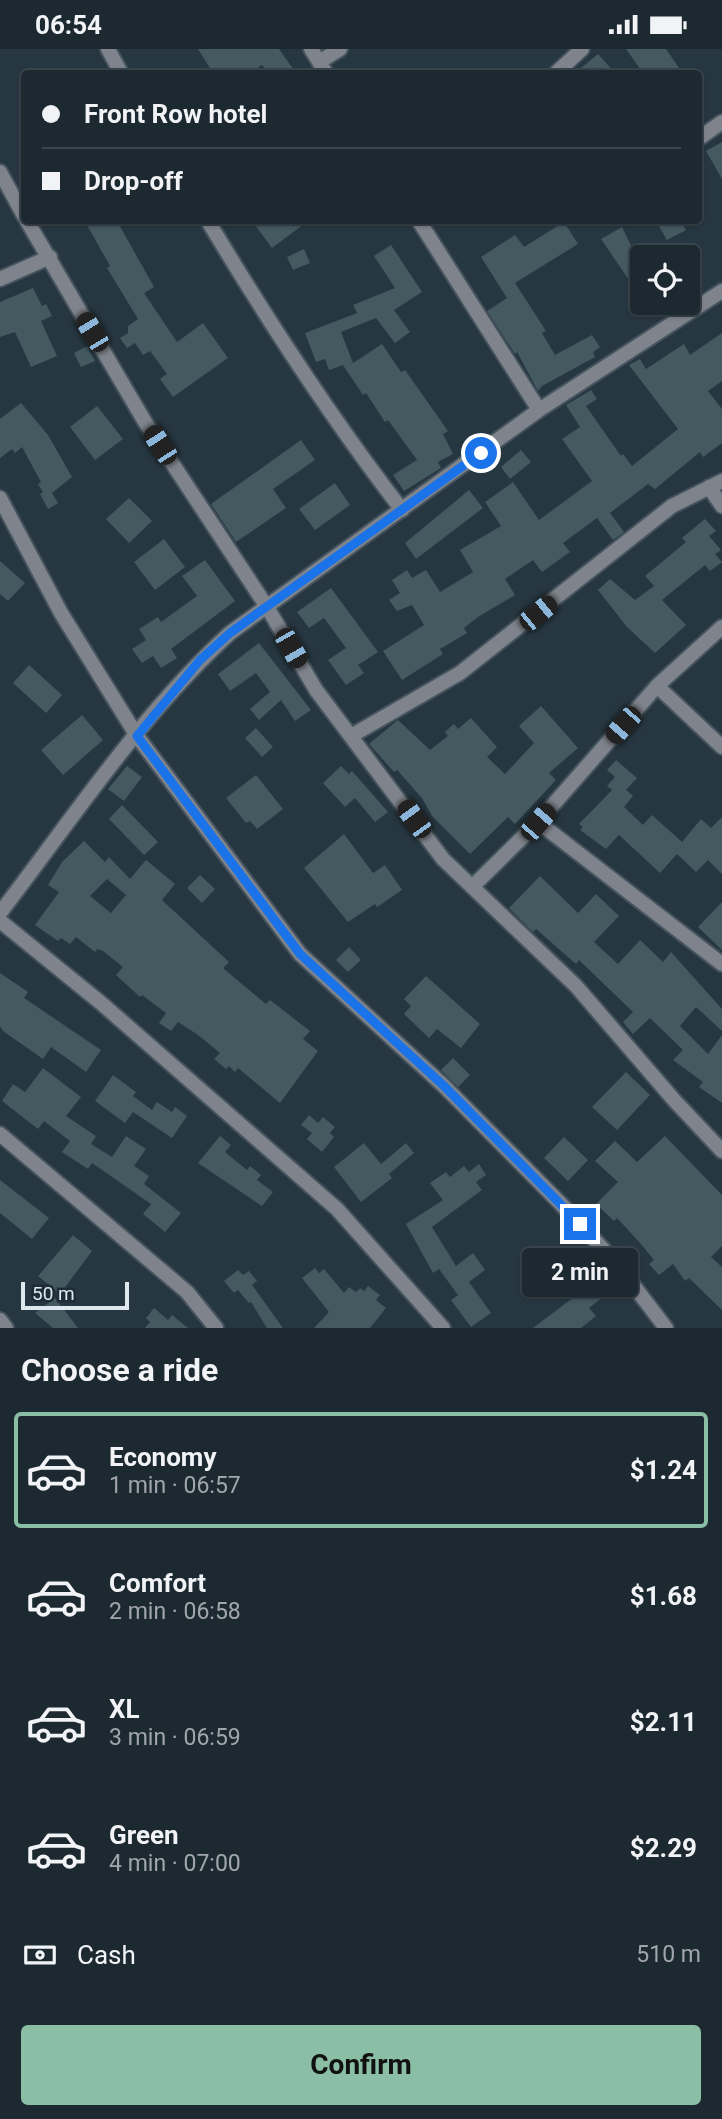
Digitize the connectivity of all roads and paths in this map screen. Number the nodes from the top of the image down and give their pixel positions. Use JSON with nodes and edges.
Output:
{"nodes":[{"id":1,"x":108,"y":49,"type":"edge"},
{"id":2,"x":311,"y":49,"type":"edge"},
{"id":3,"x":340,"y":49,"type":"edge"},
{"id":4,"x":582,"y":49,"type":"edge"},
{"id":5,"x":322,"y":68,"type":"edge"},
{"id":6,"x":119,"y":70,"type":"edge"},
{"id":7,"x":559,"y":70,"type":"edge"},
{"id":8,"x":722,"y":122,"type":"edge"},
{"id":9,"x":702,"y":136,"type":"edge"},
{"id":10,"x":0,"y":172,"type":"edge"},
{"id":11,"x":21,"y":209,"type":"edge"},
{"id":12,"x":30,"y":224,"type":"edge"},
{"id":13,"x":210,"y":224,"type":"edge"},
{"id":14,"x":421,"y":224,"type":"edge"},
{"id":15,"x":50,"y":257,"type":"junction"},
{"id":16,"x":0,"y":279,"type":"edge"},
{"id":17,"x":722,"y":291,"type":"edge"},
{"id":18,"x":539,"y":410,"type":"junction"},
{"id":19,"x":716,"y":484,"type":"edge"},
{"id":20,"x":0,"y":498,"type":"edge"},
{"id":21,"x":722,"y":506,"type":"edge"},
{"id":22,"x":402,"y":510,"type":"junction"},
{"id":23,"x":267,"y":607,"type":"junction"},
{"id":24,"x":722,"y":627,"type":"edge"},
{"id":25,"x":657,"y":686,"type":"junction"},
{"id":26,"x":137,"y":736,"type":"junction"},
{"id":27,"x":351,"y":736,"type":"junction"},
{"id":28,"x":722,"y":747,"type":"edge"},
{"id":29,"x":538,"y":822,"type":"junction"},
{"id":30,"x":472,"y":887,"type":"junction"},
{"id":31,"x":0,"y":913,"type":"edge"},
{"id":32,"x":0,"y":921,"type":"edge"},
{"id":33,"x":722,"y":964,"type":"edge"},
{"id":34,"x":0,"y":1134,"type":"edge"},
{"id":35,"x":722,"y":1151,"type":"edge"},
{"id":36,"x":0,"y":1320,"type":"edge"},
{"id":37,"x":441,"y":1327,"type":"edge"},
{"id":38,"x":6,"y":1328,"type":"edge"},
{"id":39,"x":216,"y":1328,"type":"edge"},
{"id":40,"x":666,"y":1328,"type":"edge"}],
"edges":[{"from":1,"to":6,"type":"street"},
{"from":2,"to":5,"type":"street"},
{"from":3,"to":5,"type":"street"},
{"from":4,"to":7,"type":"street"},
{"from":8,"to":9,"type":"street"},
{"from":10,"to":11,"type":"street"},
{"from":12,"to":15,"type":"street"},
{"from":13,"to":22,"type":"street"},
{"from":14,"to":18,"type":"street"},
{"from":15,"to":16,"type":"street"},
{"from":15,"to":23,"type":"street"},
{"from":17,"to":18,"type":"street"},
{"from":18,"to":22,"type":"street"},
{"from":19,"to":21,"type":"street"},
{"from":19,"to":27,"type":"street"},
{"from":20,"to":26,"type":"street"},
{"from":22,"to":23,"type":"street"},
{"from":23,"to":26,"type":"street"},
{"from":23,"to":27,"type":"street"},
{"from":24,"to":25,"type":"street"},
{"from":25,"to":28,"type":"street"},
{"from":25,"to":29,"type":"street"},
{"from":26,"to":31,"type":"street"},
{"from":26,"to":40,"type":"street"},
{"from":27,"to":30,"type":"street"},
{"from":29,"to":30,"type":"street"},
{"from":29,"to":33,"type":"street"},
{"from":30,"to":35,"type":"street"},
{"from":32,"to":37,"type":"street"},
{"from":34,"to":39,"type":"street"},
{"from":36,"to":38,"type":"street"}]}
